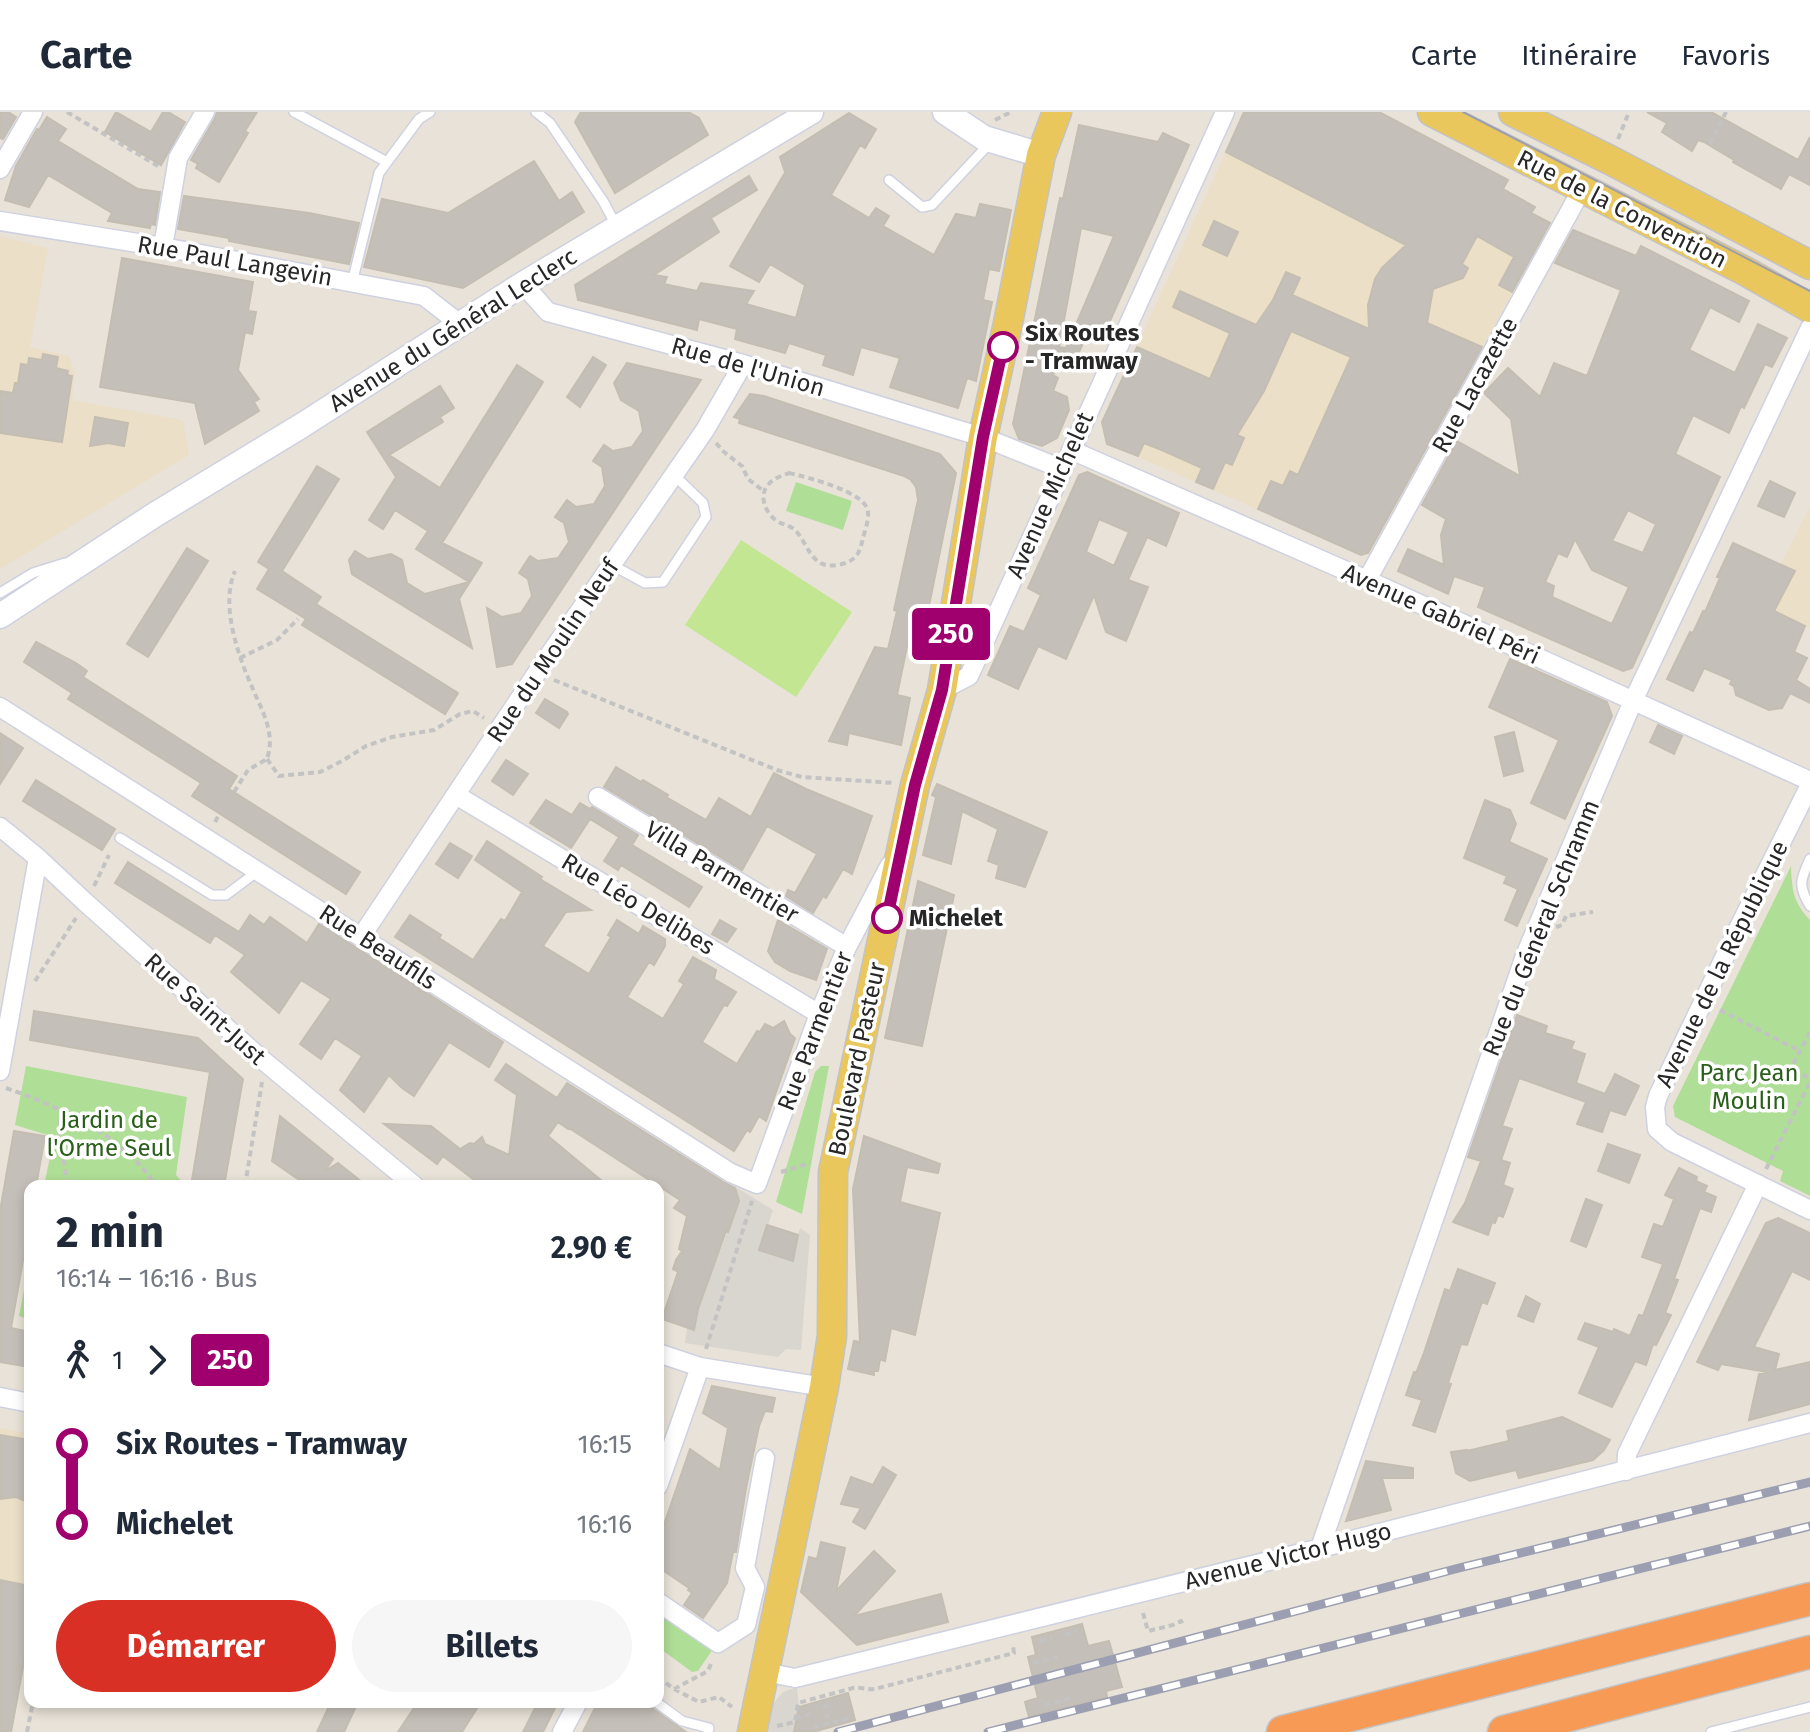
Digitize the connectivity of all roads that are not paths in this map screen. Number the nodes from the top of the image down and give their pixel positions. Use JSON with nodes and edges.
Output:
{"nodes":[{"id":1,"x":33,"y":112,"type":"edge"},
{"id":2,"x":205,"y":112,"type":"edge"},
{"id":3,"x":294,"y":112,"type":"edge"},
{"id":4,"x":430,"y":112,"type":"edge"},
{"id":5,"x":536,"y":112,"type":"edge"},
{"id":6,"x":811,"y":112,"type":"edge"},
{"id":7,"x":945,"y":112,"type":"edge"},
{"id":8,"x":1038,"y":112,"type":"edge"},
{"id":9,"x":1057,"y":112,"type":"edge"},
{"id":10,"x":1225,"y":112,"type":"edge"},
{"id":11,"x":1432,"y":112,"type":"edge"},
{"id":12,"x":1513,"y":112,"type":"edge"},
{"id":13,"x":992,"y":140,"type":"junction"},
{"id":14,"x":1589,"y":150,"type":"junction"},
{"id":15,"x":1041,"y":155,"type":"junction"},
{"id":16,"x":387,"y":162,"type":"junction"},
{"id":17,"x":0,"y":169,"type":"edge"},
{"id":18,"x":889,"y":180,"type":"dead end"},
{"id":19,"x":1593,"y":195,"type":"junction"},
{"id":20,"x":0,"y":221,"type":"edge"},
{"id":21,"x":617,"y":227,"type":"junction"},
{"id":22,"x":163,"y":247,"type":"junction"},
{"id":23,"x":1810,"y":265,"type":"edge"},
{"id":24,"x":352,"y":283,"type":"junction"},
{"id":25,"x":523,"y":284,"type":"junction"},
{"id":26,"x":1810,"y":308,"type":"edge"},
{"id":27,"x":460,"y":324,"type":"junction"},
{"id":28,"x":1810,"y":328,"type":"edge"},
{"id":29,"x":743,"y":364,"type":"junction"},
{"id":30,"x":983,"y":437,"type":"junction"},
{"id":31,"x":1071,"y":450,"type":"junction"},
{"id":32,"x":1062,"y":469,"type":"junction"},
{"id":33,"x":674,"y":475,"type":"junction"},
{"id":34,"x":99,"y":553,"type":"junction"},
{"id":35,"x":612,"y":565,"type":"junction"},
{"id":36,"x":1367,"y":580,"type":"junction"},
{"id":37,"x":0,"y":593,"type":"edge"},
{"id":38,"x":0,"y":616,"type":"edge"},
{"id":39,"x":942,"y":690,"type":"junction"},
{"id":40,"x":1633,"y":701,"type":"junction"},
{"id":41,"x":0,"y":707,"type":"edge"},
{"id":42,"x":1810,"y":783,"type":"edge"},
{"id":43,"x":456,"y":795,"type":"junction"},
{"id":44,"x":598,"y":797,"type":"dead end"},
{"id":45,"x":0,"y":827,"type":"edge"},
{"id":46,"x":120,"y":838,"type":"dead end"},
{"id":47,"x":903,"y":838,"type":"junction"},
{"id":48,"x":38,"y":858,"type":"junction"},
{"id":49,"x":1810,"y":859,"type":"edge"},
{"id":50,"x":258,"y":871,"type":"junction"},
{"id":51,"x":1810,"y":906,"type":"edge"},
{"id":52,"x":361,"y":937,"type":"junction"},
{"id":53,"x":847,"y":947,"type":"junction"},
{"id":54,"x":819,"y":1014,"type":"junction"},
{"id":55,"x":0,"y":1071,"type":"edge"},
{"id":56,"x":760,"y":1175,"type":"joint"},
{"id":57,"x":408,"y":1180,"type":"edge"},
{"id":58,"x":1758,"y":1184,"type":"junction"},
{"id":59,"x":1810,"y":1210,"type":"edge"},
{"id":60,"x":664,"y":1355,"type":"edge"},
{"id":61,"x":700,"y":1367,"type":"junction"},
{"id":62,"x":824,"y":1387,"type":"junction"},
{"id":63,"x":0,"y":1397,"type":"edge"},
{"id":64,"x":24,"y":1402,"type":"edge"},
{"id":65,"x":1810,"y":1423,"type":"edge"},
{"id":66,"x":765,"y":1458,"type":"dead end"},
{"id":67,"x":664,"y":1469,"type":"edge"},
{"id":68,"x":1626,"y":1471,"type":"junction"},
{"id":69,"x":1320,"y":1548,"type":"junction"},
{"id":70,"x":1810,"y":1599,"type":"edge"},
{"id":71,"x":664,"y":1606,"type":"edge"},
{"id":72,"x":1810,"y":1652,"type":"edge"},
{"id":73,"x":765,"y":1672,"type":"junction"},
{"id":74,"x":1810,"y":1707,"type":"edge"},
{"id":75,"x":575,"y":1708,"type":"edge"},
{"id":76,"x":664,"y":1708,"type":"edge"},
{"id":77,"x":754,"y":1725,"type":"edge"},
{"id":78,"x":562,"y":1732,"type":"edge"},
{"id":79,"x":708,"y":1732,"type":"edge"},
{"id":80,"x":1283,"y":1732,"type":"edge"},
{"id":81,"x":1504,"y":1732,"type":"edge"},
{"id":82,"x":1711,"y":1732,"type":"edge"}],
"edges":[{"from":1,"to":17,"type":"street"},
{"from":2,"to":22,"type":"street"},
{"from":3,"to":16,"type":"lane"},
{"from":4,"to":16,"type":"lane"},
{"from":5,"to":21,"type":"lane"},
{"from":6,"to":21,"type":"main road","name":"Avenue du Général Leclerc"},
{"from":7,"to":13,"type":"main road"},
{"from":8,"to":15,"type":"main road","name":"Boulevard Pasteur"},
{"from":9,"to":15,"type":"main road","name":"Boulevard Pasteur"},
{"from":10,"to":31,"type":"street","name":"Avenue Michelet"},
{"from":11,"to":19,"type":"main road","name":"Rue de la Convention"},
{"from":12,"to":14,"type":"main road","name":"Rue de la Convention"},
{"from":13,"to":15,"type":"main road"},
{"from":13,"to":18,"type":"lane"},
{"from":14,"to":19,"type":"main road"},
{"from":14,"to":23,"type":"main road","name":"Rue de la Convention"},
{"from":15,"to":30,"type":"main road","name":"Boulevard Pasteur"},
{"from":16,"to":24,"type":"lane"},
{"from":19,"to":26,"type":"main road","name":"Rue de la Convention"},
{"from":19,"to":36,"type":"street","name":"Rue Lacazette"},
{"from":20,"to":22,"type":"street","name":"Rue Paul Langevin"},
{"from":21,"to":25,"type":"main road","name":"Avenue du Général Leclerc"},
{"from":22,"to":24,"type":"street","name":"Rue Paul Langevin"},
{"from":24,"to":27,"type":"street","name":"Rue Paul Langevin"},
{"from":25,"to":27,"type":"main road","name":"Avenue du Général Leclerc"},
{"from":25,"to":29,"type":"street","name":"Rue de l'Union"},
{"from":27,"to":34,"type":"main road","name":"Avenue du Général Leclerc"},
{"from":28,"to":40,"type":"street","name":"Rue du Général Schramm"},
{"from":29,"to":30,"type":"street","name":"Rue de l'Union"},
{"from":29,"to":33,"type":"street","name":"Rue du Moulin Neuf"},
{"from":30,"to":32,"type":"street","name":"Rue de l'Union"},
{"from":30,"to":39,"type":"main road","name":"Boulevard Pasteur"},
{"from":31,"to":32,"type":"street","name":"Avenue Michelet"},
{"from":31,"to":36,"type":"street","name":"Avenue Gabriel Péri"},
{"from":32,"to":39,"type":"street","name":"Avenue Michelet"},
{"from":33,"to":35,"type":"street","name":"Rue du Moulin Neuf"},
{"from":33,"to":35,"type":"lane"},
{"from":34,"to":37,"type":"lane","name":"Avenue du Général Leclerc"},
{"from":34,"to":38,"type":"main road","name":"Avenue du Général Leclerc"},
{"from":35,"to":43,"type":"street","name":"Rue du Moulin Neuf"},
{"from":36,"to":40,"type":"street","name":"Avenue Gabriel Péri"},
{"from":39,"to":47,"type":"main road","name":"Boulevard Pasteur"},
{"from":40,"to":42,"type":"street","name":"Avenue Gabriel Péri"},
{"from":40,"to":69,"type":"street","name":"Rue du Général Schramm"},
{"from":41,"to":50,"type":"street","name":"Rue Beaufils"},
{"from":42,"to":58,"type":"street","name":"Avenue de la République"},
{"from":43,"to":52,"type":"street","name":"Rue du Moulin Neuf"},
{"from":43,"to":54,"type":"street","name":"Rue Léo Delibes"},
{"from":44,"to":53,"type":"street","name":"Villa Parmentier"},
{"from":45,"to":48,"type":"street","name":"Rue Saint-Just"},
{"from":46,"to":50,"type":"lane"},
{"from":47,"to":53,"type":"street","name":"Rue Parmentier"},
{"from":47,"to":62,"type":"main road","name":"Boulevard Pasteur"},
{"from":48,"to":55,"type":"street"},
{"from":48,"to":57,"type":"street","name":"Rue Saint-Just"},
{"from":49,"to":51,"type":"lane"},
{"from":50,"to":52,"type":"street","name":"Rue Beaufils"},
{"from":52,"to":56,"type":"street","name":"Rue Beaufils"},
{"from":53,"to":54,"type":"street","name":"Rue Parmentier"},
{"from":54,"to":56,"type":"street","name":"Rue Parmentier"},
{"from":58,"to":59,"type":"street","name":"Avenue de la République"},
{"from":58,"to":68,"type":"street"},
{"from":60,"to":61,"type":"street"},
{"from":61,"to":62,"type":"street"},
{"from":61,"to":67,"type":"street"},
{"from":62,"to":73,"type":"main road","name":"Boulevard Pasteur"},
{"from":63,"to":64,"type":"street"},
{"from":65,"to":68,"type":"street","name":"Avenue Victor Hugo"},
{"from":66,"to":71,"type":"street"},
{"from":68,"to":69,"type":"street","name":"Avenue Victor Hugo"},
{"from":69,"to":73,"type":"street","name":"Avenue Victor Hugo"},
{"from":70,"to":80,"type":"highway"},
{"from":72,"to":81,"type":"highway"},
{"from":73,"to":77,"type":"main road","name":"Boulevard Pasteur"},
{"from":74,"to":82,"type":"lane"},
{"from":75,"to":78,"type":"street"},
{"from":76,"to":79,"type":"lane"}]}
